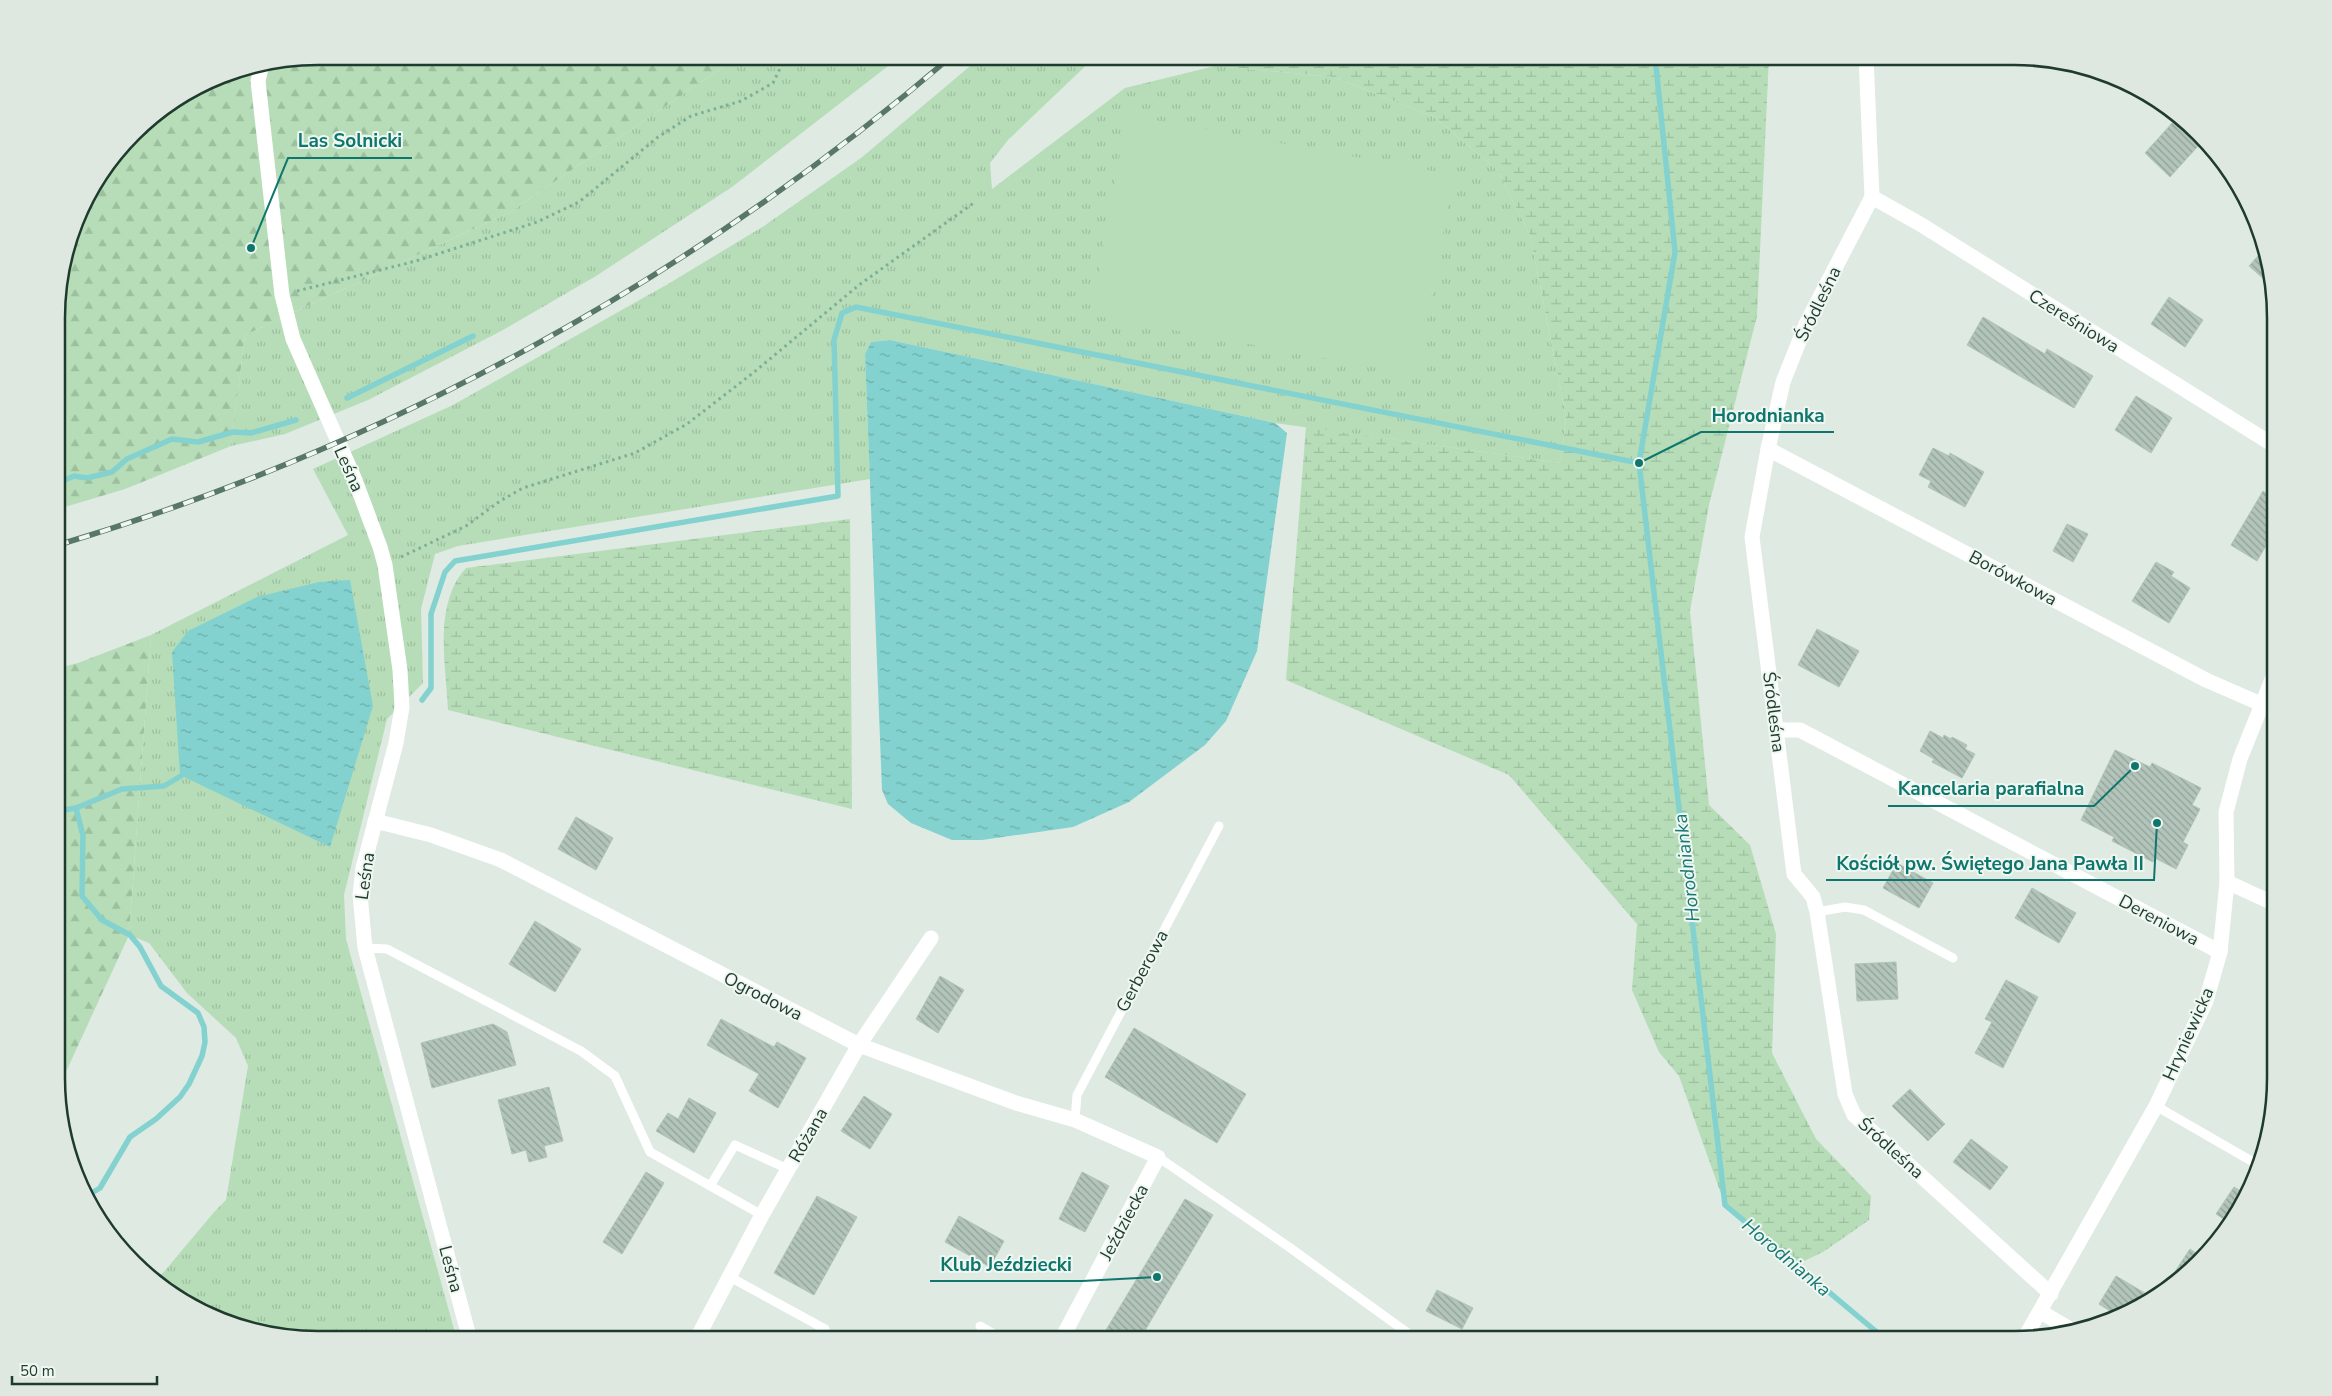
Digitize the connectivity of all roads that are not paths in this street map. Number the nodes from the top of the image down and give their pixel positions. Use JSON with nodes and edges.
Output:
{"nodes":[{"id":1,"x":1866,"y":65,"type":"edge"},
{"id":2,"x":260,"y":72,"type":"edge"},
{"id":3,"x":1872,"y":197,"type":"junction"},
{"id":4,"x":2267,"y":441,"type":"edge"},
{"id":5,"x":1768,"y":449,"type":"junction"},
{"id":6,"x":2267,"y":690,"type":"edge"},
{"id":7,"x":2261,"y":704,"type":"junction"},
{"id":8,"x":2267,"y":707,"type":"edge"},
{"id":9,"x":1776,"y":730,"type":"junction"},
{"id":10,"x":375,"y":821,"type":"junction"},
{"id":11,"x":1219,"y":826,"type":"dead end"},
{"id":12,"x":2227,"y":882,"type":"junction"},
{"id":13,"x":2267,"y":900,"type":"edge"},
{"id":14,"x":1816,"y":912,"type":"junction"},
{"id":15,"x":931,"y":938,"type":"dead end"},
{"id":16,"x":364,"y":948,"type":"junction"},
{"id":17,"x":2220,"y":952,"type":"junction"},
{"id":18,"x":1953,"y":958,"type":"dead end"},
{"id":19,"x":859,"y":1045,"type":"junction"},
{"id":20,"x":2156,"y":1106,"type":"junction"},
{"id":21,"x":1075,"y":1120,"type":"junction"},
{"id":22,"x":1158,"y":1156,"type":"junction"},
{"id":23,"x":2253,"y":1162,"type":"edge"},
{"id":24,"x":788,"y":1169,"type":"junction"},
{"id":25,"x":710,"y":1186,"type":"junction"},
{"id":26,"x":762,"y":1215,"type":"junction"},
{"id":27,"x":730,"y":1277,"type":"junction"},
{"id":28,"x":2051,"y":1294,"type":"junction"},
{"id":29,"x":2041,"y":1312,"type":"junction"},
{"id":30,"x":980,"y":1326,"type":"dead end"},
{"id":31,"x":2064,"y":1326,"type":"edge"},
{"id":32,"x":825,"y":1329,"type":"dead end"},
{"id":33,"x":2030,"y":1330,"type":"edge"},
{"id":34,"x":468,"y":1331,"type":"edge"},
{"id":35,"x":701,"y":1331,"type":"edge"},
{"id":36,"x":989,"y":1331,"type":"edge"},
{"id":37,"x":1066,"y":1331,"type":"edge"},
{"id":38,"x":1405,"y":1331,"type":"edge"}],
"edges":[{"from":1,"to":3,"type":"street","name":"Śródleśna"},
{"from":2,"to":10,"type":"street","name":"Leśna"},
{"from":3,"to":4,"type":"street","name":"Czereśniowa"},
{"from":3,"to":5,"type":"street","name":"Śródleśna"},
{"from":5,"to":7,"type":"street","name":"Borówkowa"},
{"from":5,"to":9,"type":"street","name":"Śródleśna"},
{"from":6,"to":7,"type":"street","name":"Hryniewicka"},
{"from":7,"to":8,"type":"lane"},
{"from":7,"to":12,"type":"street","name":"Hryniewicka"},
{"from":9,"to":14,"type":"street","name":"Śródleśna"},
{"from":9,"to":17,"type":"street","name":"Dereniowa"},
{"from":10,"to":16,"type":"street","name":"Leśna"},
{"from":10,"to":19,"type":"street","name":"Ogrodowa"},
{"from":11,"to":21,"type":"lane","name":"Gerberowa"},
{"from":12,"to":13,"type":"street"},
{"from":12,"to":17,"type":"street","name":"Hryniewicka"},
{"from":14,"to":18,"type":"lane"},
{"from":14,"to":28,"type":"street","name":"Śródleśna"},
{"from":15,"to":19,"type":"street","name":"Różana"},
{"from":16,"to":25,"type":"lane"},
{"from":16,"to":34,"type":"street","name":"Leśna"},
{"from":17,"to":20,"type":"street","name":"Hryniewicka"},
{"from":19,"to":21,"type":"street","name":"Ogrodowa"},
{"from":19,"to":24,"type":"street","name":"Różana"},
{"from":20,"to":23,"type":"lane"},
{"from":20,"to":28,"type":"street","name":"Hryniewicka"},
{"from":21,"to":22,"type":"street","name":"Ogrodowa"},
{"from":22,"to":37,"type":"street","name":"Jeździecka"},
{"from":22,"to":38,"type":"lane"},
{"from":24,"to":25,"type":"lane"},
{"from":24,"to":26,"type":"street","name":"Różana"},
{"from":25,"to":26,"type":"lane"},
{"from":26,"to":27,"type":"street","name":"Różana"},
{"from":27,"to":32,"type":"lane"},
{"from":27,"to":35,"type":"street","name":"Różana"},
{"from":28,"to":29,"type":"street","name":"Hryniewicka"},
{"from":29,"to":31,"type":"street"},
{"from":29,"to":33,"type":"street","name":"Hryniewicka"},
{"from":30,"to":36,"type":"lane"}]}
